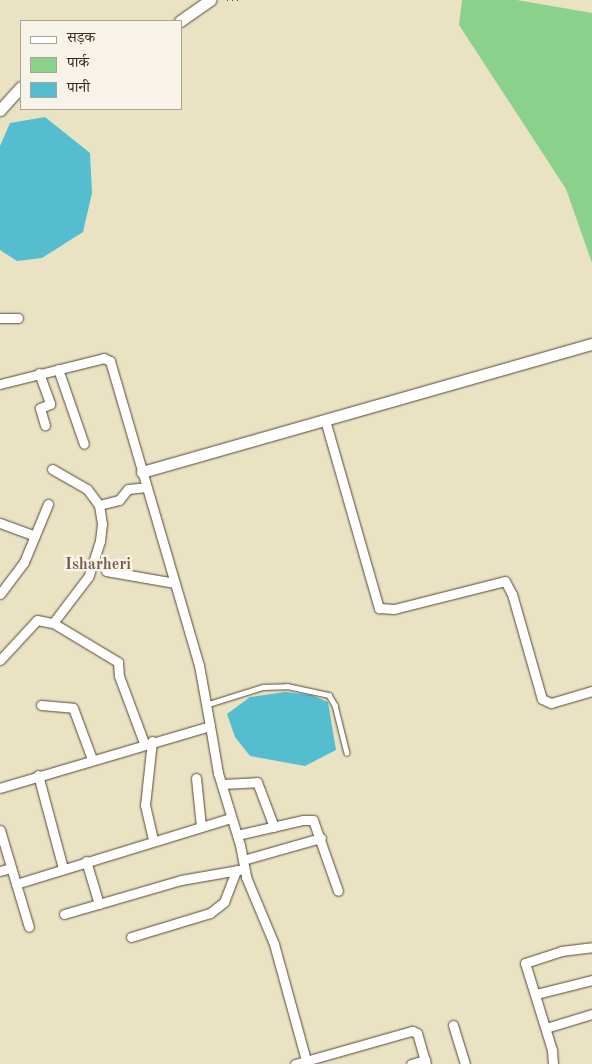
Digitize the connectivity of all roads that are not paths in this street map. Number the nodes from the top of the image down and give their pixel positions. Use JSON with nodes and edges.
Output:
{"nodes":[{"id":1,"x":210,"y":0,"type":"edge"},
{"id":2,"x":181,"y":20,"type":"edge"},
{"id":3,"x":20,"y":88,"type":"edge"},
{"id":4,"x":1,"y":106,"type":"edge"},
{"id":5,"x":0,"y":318,"type":"edge"},
{"id":6,"x":18,"y":318,"type":"dead end"},
{"id":7,"x":592,"y":344,"type":"edge"},
{"id":8,"x":58,"y":369,"type":"junction"},
{"id":9,"x":39,"y":373,"type":"junction"},
{"id":10,"x":0,"y":384,"type":"edge"},
{"id":11,"x":325,"y":420,"type":"junction"},
{"id":12,"x":44,"y":425,"type":"dead end"},
{"id":13,"x":84,"y":444,"type":"dead end"},
{"id":14,"x":52,"y":469,"type":"dead end"},
{"id":15,"x":142,"y":472,"type":"junction"},
{"id":16,"x":146,"y":487,"type":"junction"},
{"id":17,"x":48,"y":504,"type":"dead end"},
{"id":18,"x":99,"y":505,"type":"junction"},
{"id":19,"x":0,"y":523,"type":"edge"},
{"id":20,"x":35,"y":536,"type":"junction"},
{"id":21,"x":106,"y":571,"type":"dead end"},
{"id":22,"x":0,"y":576,"type":"edge"},
{"id":23,"x":9,"y":582,"type":"junction"},
{"id":24,"x":175,"y":583,"type":"junction"},
{"id":25,"x":0,"y":594,"type":"edge"},
{"id":26,"x":53,"y":623,"type":"junction"},
{"id":27,"x":0,"y":660,"type":"edge"},
{"id":28,"x":592,"y":690,"type":"edge"},
{"id":29,"x":209,"y":704,"type":"junction"},
{"id":30,"x":40,"y":705,"type":"dead end"},
{"id":31,"x":210,"y":726,"type":"junction"},
{"id":32,"x":148,"y":742,"type":"junction"},
{"id":33,"x":347,"y":753,"type":"dead end"},
{"id":34,"x":92,"y":759,"type":"junction"},
{"id":35,"x":38,"y":775,"type":"junction"},
{"id":36,"x":196,"y":778,"type":"dead end"},
{"id":37,"x":222,"y":784,"type":"junction"},
{"id":38,"x":0,"y":788,"type":"edge"},
{"id":39,"x":231,"y":818,"type":"junction"},
{"id":40,"x":201,"y":826,"type":"junction"},
{"id":41,"x":274,"y":827,"type":"junction"},
{"id":42,"x":0,"y":830,"type":"edge"},
{"id":43,"x":237,"y":836,"type":"junction"},
{"id":44,"x":321,"y":838,"type":"junction"},
{"id":45,"x":153,"y":841,"type":"junction"},
{"id":46,"x":86,"y":861,"type":"junction"},
{"id":47,"x":241,"y":866,"type":"junction"},
{"id":48,"x":11,"y":868,"type":"junction"},
{"id":49,"x":63,"y":868,"type":"junction"},
{"id":50,"x":0,"y":871,"type":"edge"},
{"id":51,"x":16,"y":884,"type":"junction"},
{"id":52,"x":338,"y":891,"type":"dead end"},
{"id":53,"x":99,"y":904,"type":"junction"},
{"id":54,"x":64,"y":914,"type":"dead end"},
{"id":55,"x":28,"y":927,"type":"dead end"},
{"id":56,"x":131,"y":937,"type":"dead end"},
{"id":57,"x":592,"y":947,"type":"edge"},
{"id":58,"x":592,"y":980,"type":"edge"},
{"id":59,"x":536,"y":994,"type":"junction"},
{"id":60,"x":592,"y":1014,"type":"edge"},
{"id":61,"x":453,"y":1025,"type":"dead end"},
{"id":62,"x":546,"y":1028,"type":"junction"},
{"id":63,"x":306,"y":1062,"type":"edge"},
{"id":64,"x":425,"y":1062,"type":"edge"},
{"id":65,"x":295,"y":1064,"type":"edge"},
{"id":66,"x":411,"y":1064,"type":"edge"},
{"id":67,"x":464,"y":1064,"type":"edge"},
{"id":68,"x":553,"y":1064,"type":"edge"}],
"edges":[{"from":1,"to":2,"type":"street"},
{"from":3,"to":4,"type":"street"},
{"from":5,"to":6,"type":"street"},
{"from":7,"to":11,"type":"street"},
{"from":8,"to":9,"type":"street"},
{"from":8,"to":13,"type":"street"},
{"from":8,"to":15,"type":"street"},
{"from":9,"to":10,"type":"street"},
{"from":9,"to":12,"type":"street"},
{"from":11,"to":15,"type":"street"},
{"from":11,"to":28,"type":"street"},
{"from":14,"to":18,"type":"street"},
{"from":15,"to":16,"type":"street"},
{"from":16,"to":18,"type":"street"},
{"from":16,"to":24,"type":"street"},
{"from":17,"to":20,"type":"street"},
{"from":18,"to":26,"type":"street"},
{"from":19,"to":20,"type":"street"},
{"from":20,"to":23,"type":"street"},
{"from":21,"to":24,"type":"street"},
{"from":22,"to":23,"type":"street"},
{"from":23,"to":25,"type":"street"},
{"from":24,"to":29,"type":"street"},
{"from":26,"to":27,"type":"street"},
{"from":26,"to":32,"type":"street"},
{"from":29,"to":31,"type":"street"},
{"from":29,"to":33,"type":"lane"},
{"from":30,"to":34,"type":"street"},
{"from":31,"to":32,"type":"street"},
{"from":31,"to":37,"type":"street"},
{"from":32,"to":34,"type":"street"},
{"from":32,"to":45,"type":"street"},
{"from":34,"to":35,"type":"street"},
{"from":35,"to":38,"type":"street"},
{"from":35,"to":49,"type":"street"},
{"from":36,"to":40,"type":"street"},
{"from":37,"to":39,"type":"street"},
{"from":37,"to":41,"type":"street"},
{"from":39,"to":40,"type":"street"},
{"from":39,"to":43,"type":"street"},
{"from":40,"to":45,"type":"street"},
{"from":41,"to":43,"type":"street"},
{"from":41,"to":44,"type":"street"},
{"from":42,"to":48,"type":"street"},
{"from":43,"to":47,"type":"street"},
{"from":44,"to":47,"type":"street"},
{"from":44,"to":52,"type":"street"},
{"from":45,"to":46,"type":"street"},
{"from":46,"to":49,"type":"street"},
{"from":46,"to":53,"type":"street"},
{"from":47,"to":53,"type":"street"},
{"from":47,"to":56,"type":"street"},
{"from":47,"to":63,"type":"street"},
{"from":48,"to":50,"type":"street"},
{"from":48,"to":51,"type":"street"},
{"from":49,"to":51,"type":"street"},
{"from":51,"to":55,"type":"street"},
{"from":53,"to":54,"type":"street"},
{"from":57,"to":59,"type":"street"},
{"from":58,"to":59,"type":"street"},
{"from":59,"to":62,"type":"street"},
{"from":60,"to":62,"type":"street"},
{"from":61,"to":67,"type":"street"},
{"from":62,"to":68,"type":"street"},
{"from":63,"to":64,"type":"street"},
{"from":63,"to":65,"type":"street"},
{"from":64,"to":66,"type":"street"}]}
